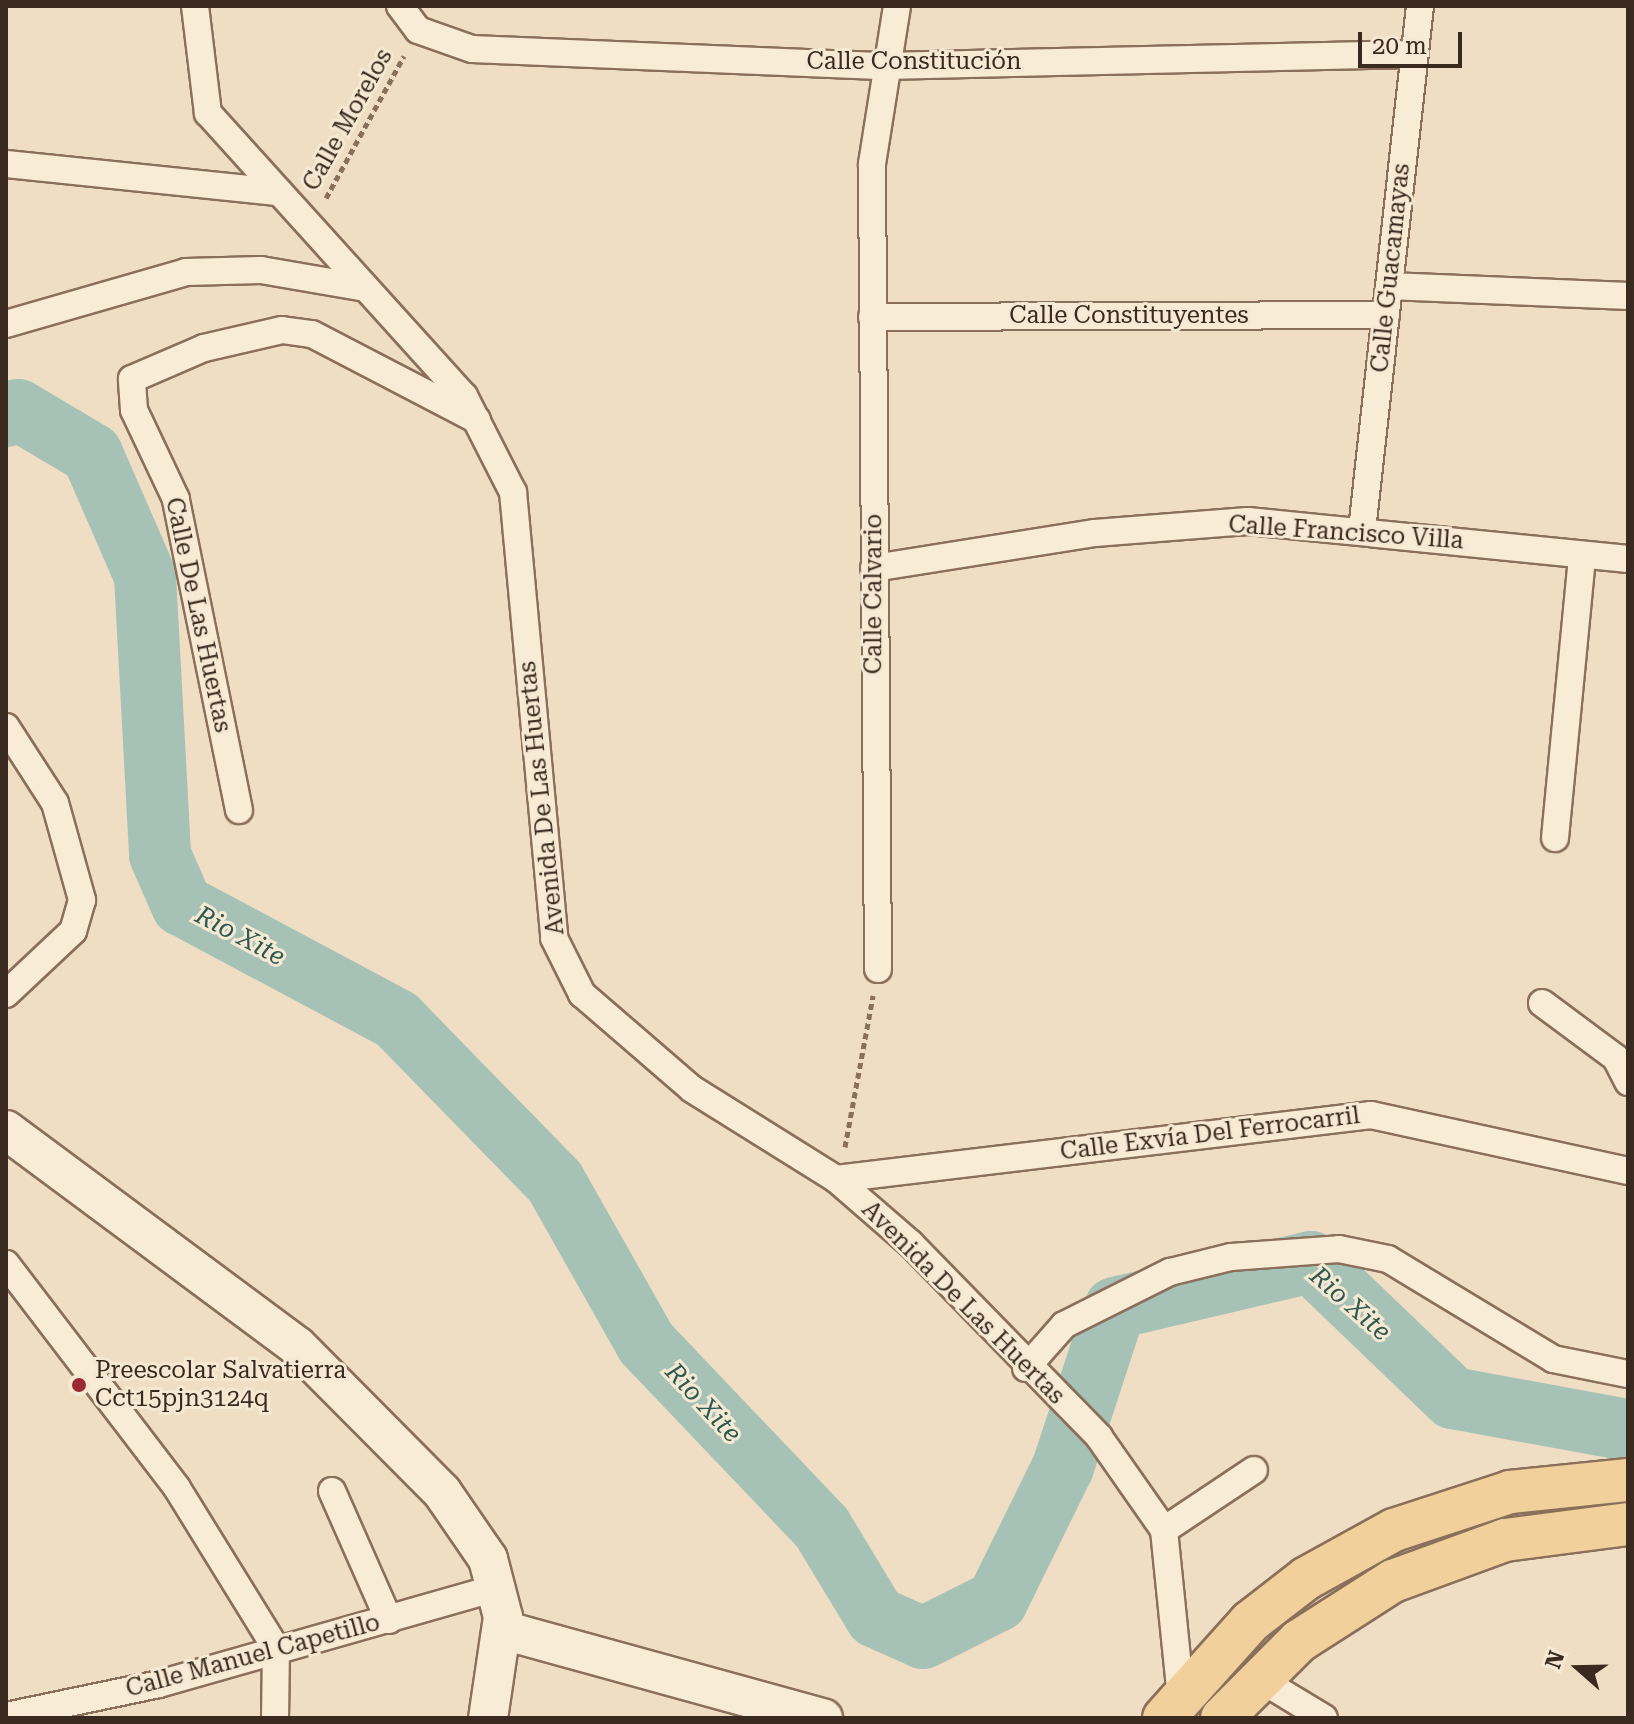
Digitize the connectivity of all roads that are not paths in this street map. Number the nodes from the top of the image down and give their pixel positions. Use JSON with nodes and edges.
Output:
{"nodes":[{"id":1,"x":195,"y":6,"type":"edge"},
{"id":2,"x":400,"y":6,"type":"edge"},
{"id":3,"x":897,"y":6,"type":"edge"},
{"id":4,"x":1420,"y":6,"type":"edge"},
{"id":5,"x":1414,"y":54,"type":"junction"},
{"id":6,"x":885,"y":66,"type":"junction"},
{"id":7,"x":6,"y":164,"type":"edge"},
{"id":8,"x":279,"y":192,"type":"junction"},
{"id":9,"x":1390,"y":286,"type":"junction"},
{"id":10,"x":365,"y":288,"type":"junction"},
{"id":11,"x":1628,"y":296,"type":"edge"},
{"id":12,"x":1386,"y":315,"type":"junction"},
{"id":13,"x":872,"y":317,"type":"junction"},
{"id":14,"x":6,"y":324,"type":"edge"},
{"id":15,"x":482,"y":423,"type":"junction"},
{"id":16,"x":1362,"y":530,"type":"junction"},
{"id":17,"x":1582,"y":556,"type":"junction"},
{"id":18,"x":1628,"y":559,"type":"edge"},
{"id":19,"x":874,"y":568,"type":"junction"},
{"id":20,"x":6,"y":727,"type":"edge"},
{"id":21,"x":239,"y":810,"type":"dead end"},
{"id":22,"x":1555,"y":838,"type":"dead end"},
{"id":23,"x":878,"y":969,"type":"road end"},
{"id":24,"x":6,"y":994,"type":"edge"},
{"id":25,"x":1542,"y":1003,"type":"dead end"},
{"id":26,"x":1628,"y":1082,"type":"edge"},
{"id":27,"x":6,"y":1131,"type":"edge"},
{"id":28,"x":1628,"y":1171,"type":"edge"},
{"id":29,"x":836,"y":1179,"type":"junction"},
{"id":30,"x":6,"y":1264,"type":"edge"},
{"id":31,"x":1026,"y":1368,"type":"junction"},
{"id":32,"x":1628,"y":1374,"type":"edge"},
{"id":33,"x":1254,"y":1470,"type":"dead end"},
{"id":34,"x":1628,"y":1480,"type":"edge"},
{"id":35,"x":332,"y":1491,"type":"dead end"},
{"id":36,"x":1628,"y":1524,"type":"edge"},
{"id":37,"x":1164,"y":1530,"type":"junction"},
{"id":38,"x":497,"y":1588,"type":"junction"},
{"id":39,"x":389,"y":1620,"type":"junction"},
{"id":40,"x":503,"y":1630,"type":"junction"},
{"id":41,"x":276,"y":1648,"type":"junction"},
{"id":42,"x":1258,"y":1678,"type":"junction"},
{"id":43,"x":1163,"y":1711,"type":"edge"},
{"id":44,"x":6,"y":1716,"type":"edge"},
{"id":45,"x":275,"y":1718,"type":"edge"},
{"id":46,"x":488,"y":1718,"type":"edge"},
{"id":47,"x":823,"y":1718,"type":"edge"},
{"id":48,"x":1222,"y":1718,"type":"edge"},
{"id":49,"x":1324,"y":1718,"type":"edge"}],
"edges":[{"from":1,"to":8,"type":"street","name":"Avenida De Las Huertas"},
{"from":2,"to":6,"type":"street","name":"Calle Constitución"},
{"from":3,"to":6,"type":"street","name":"Calle Calvario"},
{"from":4,"to":5,"type":"street","name":"Calle Guacamayas"},
{"from":5,"to":6,"type":"street","name":"Calle Constitución"},
{"from":5,"to":9,"type":"street","name":"Calle Guacamayas"},
{"from":6,"to":13,"type":"street","name":"Calle Calvario"},
{"from":7,"to":8,"type":"street"},
{"from":8,"to":10,"type":"street","name":"Avenida De Las Huertas"},
{"from":9,"to":11,"type":"street"},
{"from":9,"to":12,"type":"street","name":"Calle Guacamayas"},
{"from":10,"to":14,"type":"street"},
{"from":10,"to":15,"type":"street","name":"Avenida De Las Huertas"},
{"from":12,"to":13,"type":"street","name":"Calle Constituyentes"},
{"from":12,"to":16,"type":"street","name":"Calle Guacamayas"},
{"from":13,"to":19,"type":"street","name":"Calle Calvario"},
{"from":15,"to":21,"type":"street","name":"Calle De Las Huertas"},
{"from":15,"to":29,"type":"street","name":"Avenida De Las Huertas"},
{"from":16,"to":17,"type":"street","name":"Calle Francisco Villa"},
{"from":16,"to":19,"type":"street","name":"Calle Francisco Villa"},
{"from":17,"to":18,"type":"street","name":"Calle Francisco Villa"},
{"from":17,"to":22,"type":"street"},
{"from":19,"to":23,"type":"street","name":"Calle Calvario"},
{"from":20,"to":24,"type":"street"},
{"from":25,"to":26,"type":"street"},
{"from":27,"to":38,"type":"street"},
{"from":28,"to":29,"type":"street","name":"Calle Exvía Del Ferrocarril"},
{"from":29,"to":31,"type":"street","name":"Avenida De Las Huertas"},
{"from":30,"to":41,"type":"street"},
{"from":31,"to":32,"type":"street"},
{"from":31,"to":37,"type":"street","name":"Avenida De Las Huertas"},
{"from":33,"to":37,"type":"street"},
{"from":34,"to":43,"type":"main road"},
{"from":35,"to":39,"type":"street"},
{"from":36,"to":42,"type":"main road"},
{"from":37,"to":43,"type":"street"},
{"from":38,"to":39,"type":"street","name":"Calle Manuel Capetillo"},
{"from":38,"to":40,"type":"street"},
{"from":39,"to":41,"type":"street","name":"Calle Manuel Capetillo"},
{"from":40,"to":46,"type":"street"},
{"from":40,"to":47,"type":"street"},
{"from":41,"to":44,"type":"street","name":"Calle Manuel Capetillo"},
{"from":41,"to":45,"type":"street"},
{"from":42,"to":48,"type":"main road"},
{"from":42,"to":49,"type":"street"}]}
